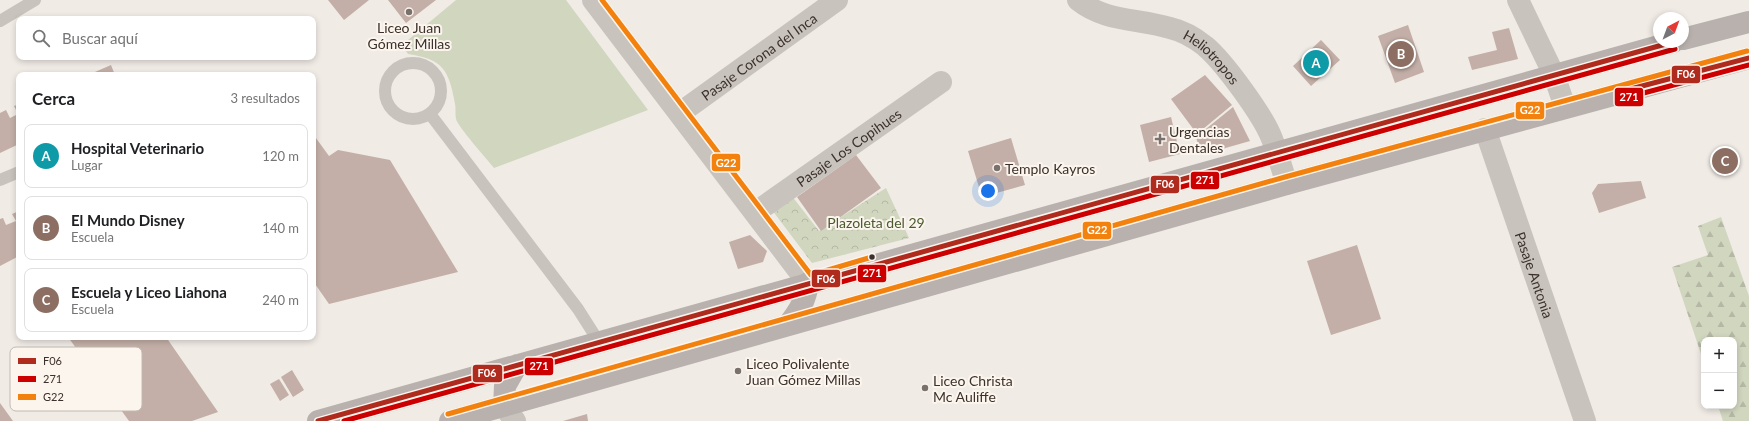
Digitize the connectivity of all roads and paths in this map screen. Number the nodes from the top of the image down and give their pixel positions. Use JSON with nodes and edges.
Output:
{"nodes":[{"id":1,"x":35,"y":0,"type":"edge"},
{"id":2,"x":837,"y":0,"type":"edge"},
{"id":3,"x":1078,"y":0,"type":"edge"},
{"id":4,"x":1518,"y":0,"type":"edge"},
{"id":5,"x":597,"y":1,"type":"edge"},
{"id":6,"x":0,"y":21,"type":"edge"},
{"id":7,"x":1749,"y":22,"type":"edge"},
{"id":8,"x":1689,"y":38,"type":"edge"},
{"id":9,"x":1653,"y":48,"type":"edge"},
{"id":10,"x":1749,"y":58,"type":"edge"},
{"id":11,"x":1554,"y":75,"type":"junction"},
{"id":12,"x":941,"y":82,"type":"dead end"},
{"id":13,"x":1565,"y":107,"type":"junction"},
{"id":14,"x":680,"y":113,"type":"junction"},
{"id":15,"x":430,"y":114,"type":"junction"},
{"id":16,"x":1485,"y":129,"type":"junction"},
{"id":17,"x":1276,"y":152,"type":"junction"},
{"id":18,"x":16,"y":173,"type":"edge"},
{"id":19,"x":0,"y":180,"type":"edge"},
{"id":20,"x":1286,"y":184,"type":"junction"},
{"id":21,"x":756,"y":212,"type":"junction"},
{"id":22,"x":808,"y":283,"type":"junction"},
{"id":23,"x":789,"y":324,"type":"junction"},
{"id":24,"x":599,"y":342,"type":"junction"},
{"id":25,"x":517,"y":366,"type":"junction"},
{"id":26,"x":510,"y":413,"type":"edge"},
{"id":27,"x":318,"y":421,"type":"edge"},
{"id":28,"x":450,"y":421,"type":"edge"},
{"id":29,"x":1585,"y":421,"type":"edge"}],
"edges":[{"from":1,"to":6,"type":"lane"},
{"from":2,"to":14,"type":"street","name":"Pasaje Corona del Inca"},
{"from":3,"to":17,"type":"street","name":"Heliotropos"},
{"from":4,"to":11,"type":"street"},
{"from":5,"to":14,"type":"street"},
{"from":7,"to":8,"type":"main road"},
{"from":9,"to":11,"type":"main road"},
{"from":10,"to":13,"type":"main road"},
{"from":11,"to":13,"type":"street"},
{"from":11,"to":17,"type":"main road"},
{"from":12,"to":21,"type":"street","name":"Pasaje Los Copihues"},
{"from":13,"to":16,"type":"main road"},
{"from":14,"to":21,"type":"street"},
{"from":15,"to":15,"type":"lane"},
{"from":15,"to":24,"type":"lane"},
{"from":16,"to":20,"type":"main road"},
{"from":16,"to":29,"type":"street","name":"Pasaje Antonia"},
{"from":17,"to":20,"type":"street","name":"Heliotropos"},
{"from":17,"to":22,"type":"main road"},
{"from":18,"to":19,"type":"lane"},
{"from":20,"to":23,"type":"main road"},
{"from":21,"to":22,"type":"street"},
{"from":22,"to":23,"type":"main road"},
{"from":22,"to":24,"type":"main road"},
{"from":23,"to":26,"type":"main road"},
{"from":24,"to":25,"type":"main road"},
{"from":25,"to":26,"type":"main road"},
{"from":25,"to":27,"type":"main road"},
{"from":26,"to":28,"type":"main road"}]}
